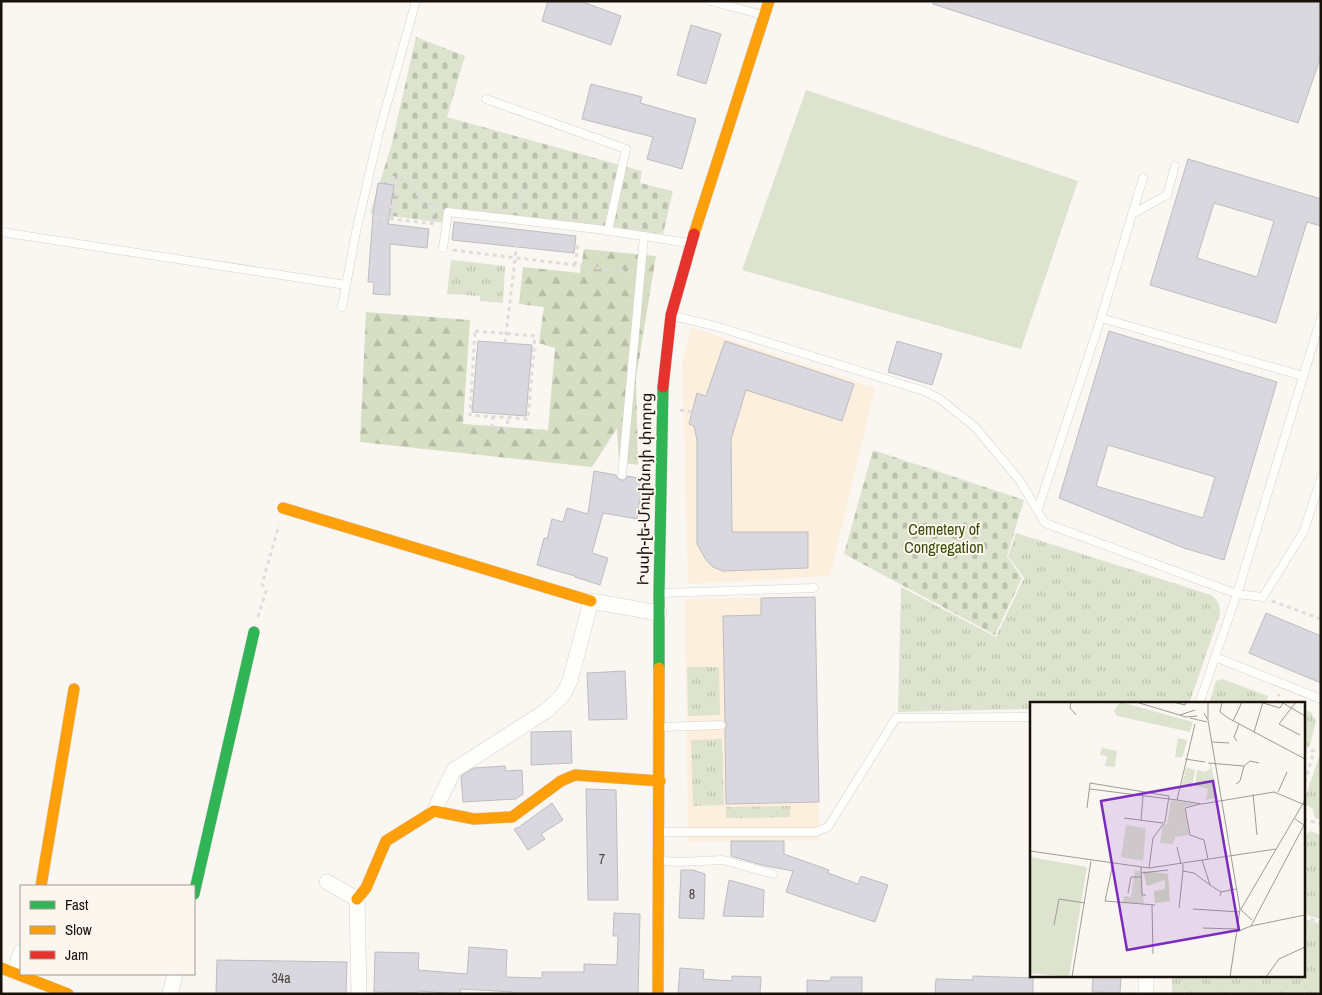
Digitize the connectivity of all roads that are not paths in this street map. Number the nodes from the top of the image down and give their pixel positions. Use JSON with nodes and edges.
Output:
{"nodes":[{"id":1,"x":416,"y":1,"type":"edge"},
{"id":2,"x":710,"y":1,"type":"edge"},
{"id":3,"x":769,"y":1,"type":"edge"},
{"id":4,"x":765,"y":15,"type":"junction"},
{"id":5,"x":486,"y":99,"type":"dead end"},
{"id":6,"x":1175,"y":166,"type":"dead end"},
{"id":7,"x":1143,"y":178,"type":"dead end"},
{"id":8,"x":1132,"y":214,"type":"junction"},
{"id":9,"x":608,"y":230,"type":"junction"},
{"id":10,"x":1,"y":232,"type":"edge"},
{"id":11,"x":644,"y":236,"type":"junction"},
{"id":12,"x":691,"y":243,"type":"junction"},
{"id":13,"x":443,"y":248,"type":"road end"},
{"id":14,"x":346,"y":286,"type":"junction"},
{"id":15,"x":342,"y":307,"type":"dead end"},
{"id":16,"x":671,"y":316,"type":"junction"},
{"id":17,"x":1101,"y":318,"type":"junction"},
{"id":18,"x":1321,"y":318,"type":"edge"},
{"id":19,"x":1303,"y":376,"type":"junction"},
{"id":20,"x":622,"y":475,"type":"dead end"},
{"id":21,"x":1321,"y":478,"type":"edge"},
{"id":22,"x":283,"y":508,"type":"road end"},
{"id":23,"x":1038,"y":509,"type":"junction"},
{"id":24,"x":814,"y":588,"type":"dead end"},
{"id":25,"x":658,"y":593,"type":"junction"},
{"id":26,"x":1237,"y":594,"type":"junction"},
{"id":27,"x":591,"y":601,"type":"junction"},
{"id":28,"x":658,"y":613,"type":"junction"},
{"id":29,"x":254,"y":632,"type":"road end"},
{"id":30,"x":1215,"y":657,"type":"junction"},
{"id":31,"x":74,"y":689,"type":"dead end"},
{"id":32,"x":1321,"y":699,"type":"edge"},
{"id":33,"x":1200,"y":702,"type":"edge"},
{"id":34,"x":1030,"y":717,"type":"edge"},
{"id":35,"x":721,"y":725,"type":"dead end"},
{"id":36,"x":660,"y":727,"type":"junction"},
{"id":37,"x":660,"y":781,"type":"junction"},
{"id":38,"x":434,"y":812,"type":"junction"},
{"id":39,"x":659,"y":832,"type":"junction"},
{"id":40,"x":660,"y":860,"type":"junction"},
{"id":41,"x":773,"y":874,"type":"dead end"},
{"id":42,"x":327,"y":882,"type":"dead end"},
{"id":43,"x":41,"y":885,"type":"edge"},
{"id":44,"x":195,"y":890,"type":"edge"},
{"id":45,"x":357,"y":899,"type":"junction"},
{"id":46,"x":20,"y":953,"type":"edge"},
{"id":47,"x":8,"y":970,"type":"edge"},
{"id":48,"x":20,"y":975,"type":"edge"},
{"id":49,"x":20,"y":975,"type":"edge"},
{"id":50,"x":175,"y":975,"type":"edge"},
{"id":51,"x":1146,"y":978,"type":"edge"},
{"id":52,"x":68,"y":994,"type":"edge"},
{"id":53,"x":170,"y":994,"type":"edge"},
{"id":54,"x":359,"y":994,"type":"edge"},
{"id":55,"x":658,"y":994,"type":"edge"},
{"id":56,"x":1146,"y":994,"type":"edge"}],
"edges":[{"from":1,"to":14,"type":"lane"},
{"from":2,"to":4,"type":"lane"},
{"from":3,"to":4,"type":"street","name":"Իսսի-լե-Մուլինոյի փողոց"},
{"from":4,"to":12,"type":"street","name":"Իսսի-լե-Մուլինոյի փողոց"},
{"from":5,"to":9,"type":"lane"},
{"from":6,"to":8,"type":"lane"},
{"from":7,"to":8,"type":"lane"},
{"from":8,"to":17,"type":"lane"},
{"from":9,"to":11,"type":"lane"},
{"from":9,"to":13,"type":"lane"},
{"from":10,"to":14,"type":"lane"},
{"from":11,"to":12,"type":"lane"},
{"from":11,"to":20,"type":"lane"},
{"from":12,"to":16,"type":"street","name":"Իսսի-լե-Մուլինոյի փողոց"},
{"from":14,"to":15,"type":"lane"},
{"from":16,"to":23,"type":"lane"},
{"from":16,"to":25,"type":"street","name":"Իսսի-լե-Մուլինոյի փողոց"},
{"from":17,"to":19,"type":"lane"},
{"from":17,"to":23,"type":"lane"},
{"from":18,"to":19,"type":"lane"},
{"from":19,"to":26,"type":"lane"},
{"from":21,"to":26,"type":"lane"},
{"from":22,"to":27,"type":"street"},
{"from":23,"to":26,"type":"lane"},
{"from":24,"to":25,"type":"lane"},
{"from":25,"to":28,"type":"street","name":"Իսսի-լե-Մուլինոյի փողոց"},
{"from":26,"to":30,"type":"lane"},
{"from":27,"to":28,"type":"street"},
{"from":27,"to":38,"type":"street"},
{"from":28,"to":36,"type":"street","name":"Իսսի-լե-Մուլինոյի փողոց"},
{"from":29,"to":44,"type":"street"},
{"from":30,"to":32,"type":"lane"},
{"from":30,"to":33,"type":"lane"},
{"from":31,"to":43,"type":"street"},
{"from":34,"to":39,"type":"lane"},
{"from":35,"to":36,"type":"lane"},
{"from":36,"to":37,"type":"street","name":"Իսսի-լե-Մուլինոյի փողոց"},
{"from":37,"to":38,"type":"street"},
{"from":37,"to":39,"type":"street","name":"Իսսի-լե-Մուլինոյի փողոց"},
{"from":38,"to":45,"type":"street"},
{"from":39,"to":40,"type":"street","name":"Իսսի-լե-Մուլինոյի փողոց"},
{"from":40,"to":41,"type":"lane"},
{"from":40,"to":55,"type":"street","name":"Իսսի-լե-Մուլինոյի փողոց"},
{"from":42,"to":45,"type":"street"},
{"from":45,"to":54,"type":"street"},
{"from":46,"to":47,"type":"street"},
{"from":47,"to":48,"type":"street"},
{"from":49,"to":52,"type":"street"},
{"from":50,"to":53,"type":"street"},
{"from":51,"to":56,"type":"street"}]}
